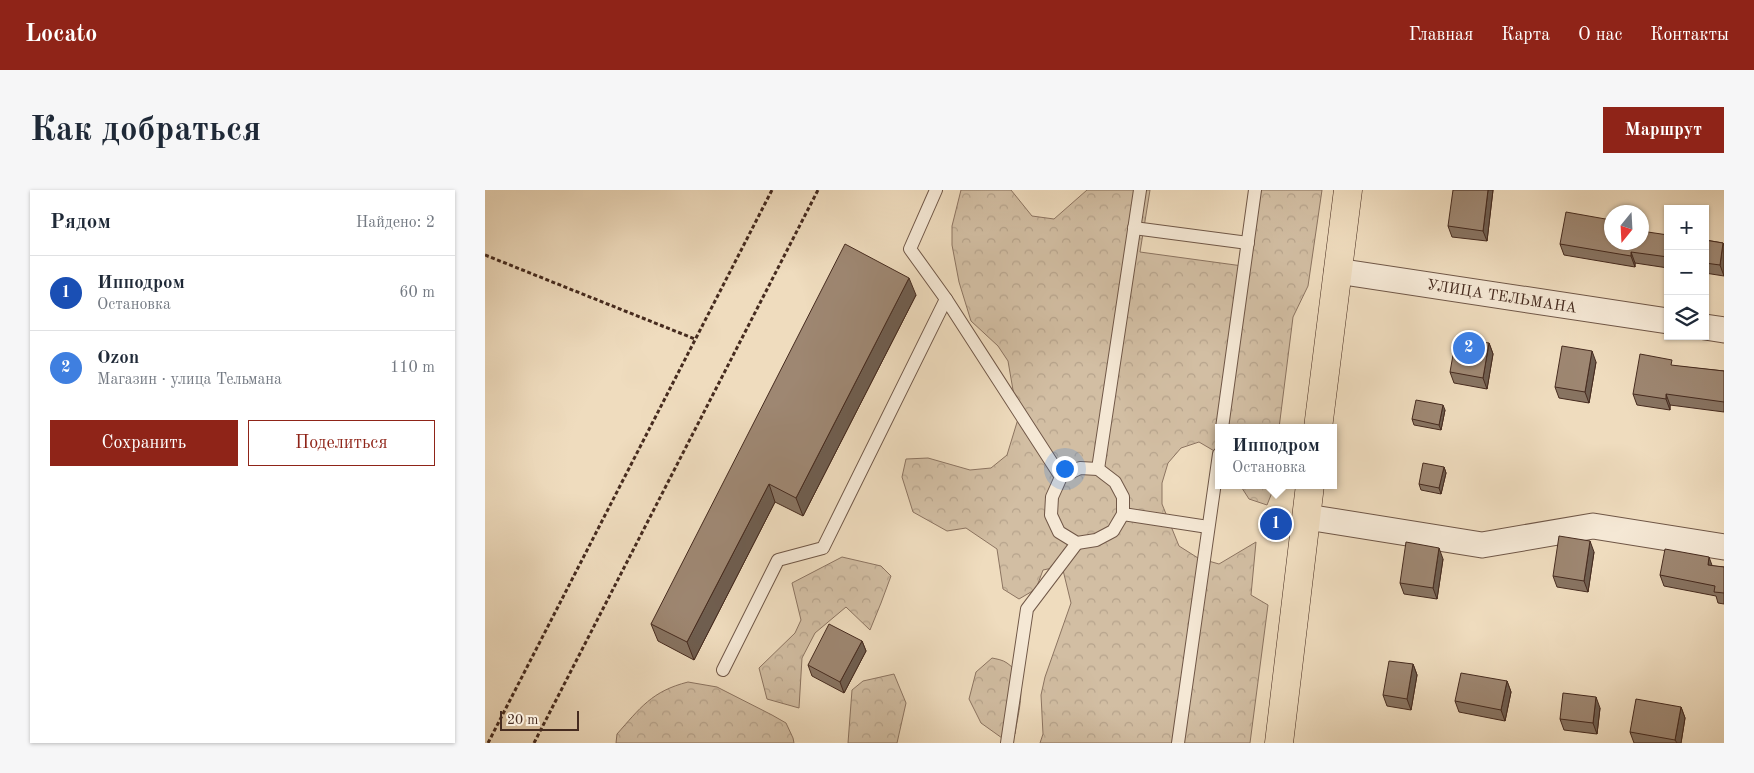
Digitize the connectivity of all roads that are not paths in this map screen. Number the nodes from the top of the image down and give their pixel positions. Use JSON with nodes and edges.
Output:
{"nodes":[{"id":1,"x":936,"y":190,"type":"edge"},
{"id":2,"x":1140,"y":190,"type":"edge"},
{"id":3,"x":1255,"y":190,"type":"edge"},
{"id":4,"x":1348,"y":190,"type":"edge"},
{"id":5,"x":1134,"y":228,"type":"junction"},
{"id":6,"x":1248,"y":243,"type":"junction"},
{"id":7,"x":1337,"y":271,"type":"junction"},
{"id":8,"x":946,"y":299,"type":"junction"},
{"id":9,"x":1664,"y":320,"type":"edge"},
{"id":10,"x":1709,"y":328,"type":"edge"},
{"id":11,"x":1724,"y":330,"type":"edge"},
{"id":12,"x":1223,"y":424,"type":"edge"},
{"id":13,"x":1318,"y":424,"type":"edge"},
{"id":14,"x":1098,"y":469,"type":"junction"},
{"id":15,"x":1061,"y":477,"type":"junction"},
{"id":16,"x":1215,"y":481,"type":"edge"},
{"id":17,"x":1310,"y":489,"type":"edge"},
{"id":18,"x":1123,"y":514,"type":"junction"},
{"id":19,"x":1307,"y":517,"type":"junction"},
{"id":20,"x":1208,"y":527,"type":"junction"},
{"id":21,"x":1077,"y":543,"type":"junction"},
{"id":22,"x":1724,"y":547,"type":"edge"},
{"id":23,"x":723,"y":670,"type":"dead end"},
{"id":24,"x":1007,"y":743,"type":"edge"},
{"id":25,"x":1178,"y":743,"type":"edge"},
{"id":26,"x":1279,"y":743,"type":"edge"}],
"edges":[{"from":1,"to":8,"type":"lane"},
{"from":2,"to":5,"type":"lane"},
{"from":3,"to":6,"type":"lane"},
{"from":4,"to":7,"type":"main road"},
{"from":5,"to":6,"type":"lane"},
{"from":5,"to":14,"type":"lane"},
{"from":6,"to":12,"type":"lane"},
{"from":7,"to":9,"type":"street","name":"УЛИЦА ТЕЛЬМАНА"},
{"from":7,"to":13,"type":"main road"},
{"from":8,"to":15,"type":"lane"},
{"from":8,"to":23,"type":"lane"},
{"from":10,"to":11,"type":"street"},
{"from":14,"to":15,"type":"lane"},
{"from":14,"to":18,"type":"lane"},
{"from":15,"to":21,"type":"lane"},
{"from":16,"to":20,"type":"lane"},
{"from":17,"to":19,"type":"main road"},
{"from":18,"to":20,"type":"lane"},
{"from":18,"to":21,"type":"lane"},
{"from":19,"to":22,"type":"street"},
{"from":19,"to":26,"type":"main road"},
{"from":20,"to":25,"type":"lane"},
{"from":21,"to":24,"type":"lane"}]}
